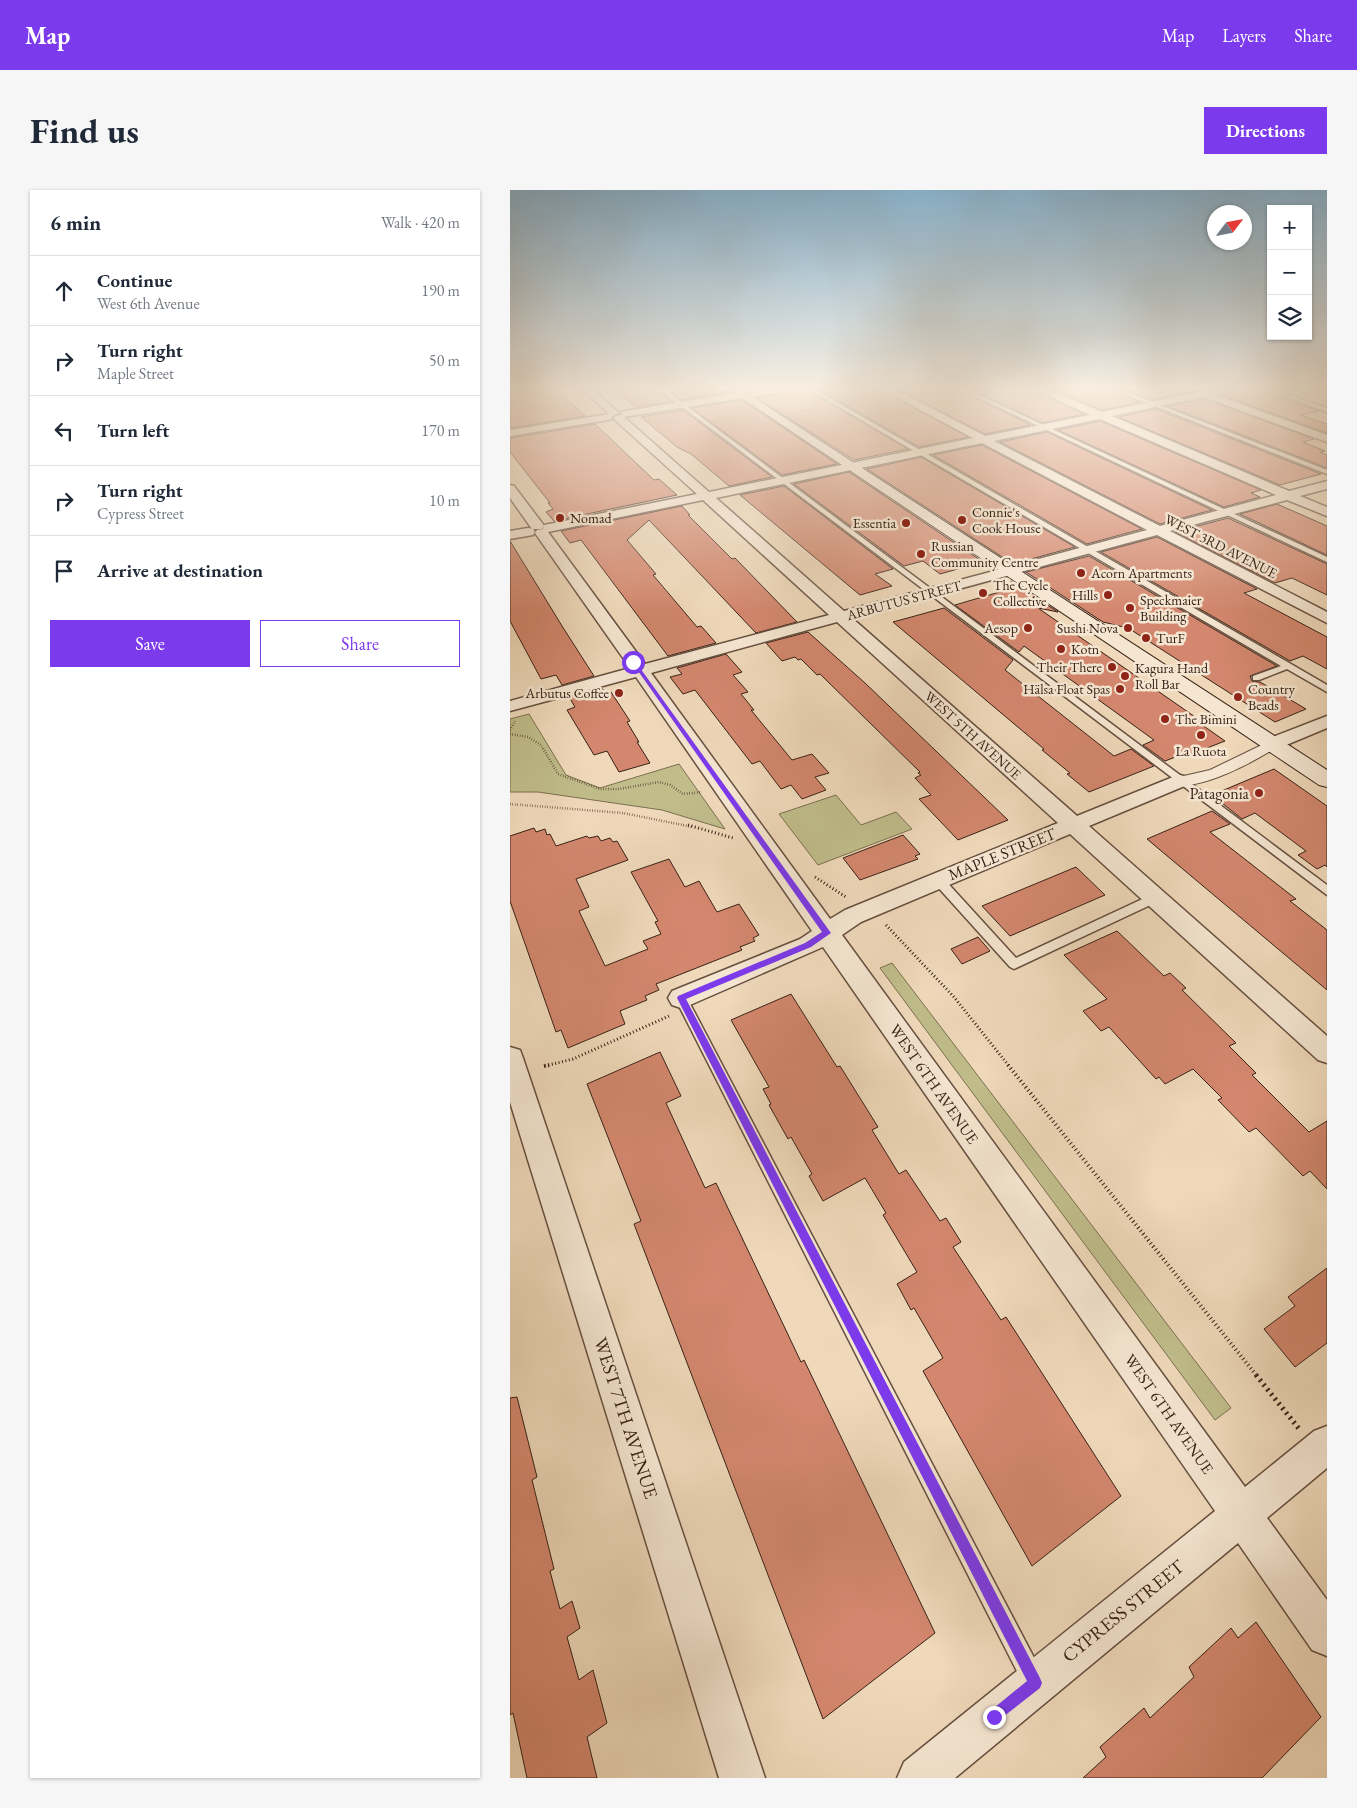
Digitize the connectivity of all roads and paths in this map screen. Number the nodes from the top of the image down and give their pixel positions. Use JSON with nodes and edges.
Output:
{"nodes":[{"id":1,"x":670,"y":464,"type":"edge"},
{"id":2,"x":761,"y":464,"type":"edge"},
{"id":3,"x":848,"y":464,"type":"edge"},
{"id":4,"x":860,"y":464,"type":"edge"},
{"id":5,"x":941,"y":464,"type":"edge"},
{"id":6,"x":1030,"y":464,"type":"edge"},
{"id":7,"x":1123,"y":464,"type":"edge"},
{"id":8,"x":1214,"y":464,"type":"edge"},
{"id":9,"x":1307,"y":464,"type":"edge"},
{"id":10,"x":851,"y":466,"type":"junction"},
{"id":11,"x":1327,"y":472,"type":"edge"},
{"id":12,"x":782,"y":480,"type":"junction"},
{"id":13,"x":1327,"y":485,"type":"edge"},
{"id":14,"x":510,"y":489,"type":"edge"},
{"id":15,"x":705,"y":496,"type":"junction"},
{"id":16,"x":1289,"y":496,"type":"junction"},
{"id":17,"x":1226,"y":512,"type":"junction"},
{"id":18,"x":1327,"y":512,"type":"edge"},
{"id":19,"x":539,"y":529,"type":"junction"},
{"id":20,"x":1158,"y":530,"type":"junction"},
{"id":21,"x":510,"y":535,"type":"edge"},
{"id":22,"x":1088,"y":549,"type":"junction"},
{"id":23,"x":1327,"y":560,"type":"edge"},
{"id":24,"x":1010,"y":570,"type":"junction"},
{"id":25,"x":931,"y":592,"type":"junction"},
{"id":26,"x":841,"y":617,"type":"junction"},
{"id":27,"x":1327,"y":618,"type":"edge"},
{"id":28,"x":1288,"y":666,"type":"junction"},
{"id":29,"x":640,"y":671,"type":"junction"},
{"id":30,"x":1256,"y":678,"type":"dead end"},
{"id":31,"x":1327,"y":689,"type":"edge"},
{"id":32,"x":510,"y":706,"type":"edge"},
{"id":33,"x":1327,"y":721,"type":"edge"},
{"id":34,"x":510,"y":734,"type":"edge"},
{"id":35,"x":1272,"y":744,"type":"junction"},
{"id":36,"x":1180,"y":780,"type":"junction"},
{"id":37,"x":1327,"y":780,"type":"edge"},
{"id":38,"x":703,"y":792,"type":"dead end"},
{"id":39,"x":510,"y":804,"type":"edge"},
{"id":40,"x":1074,"y":825,"type":"junction"},
{"id":41,"x":735,"y":839,"type":"dead end"},
{"id":42,"x":811,"y":874,"type":"dead end"},
{"id":43,"x":939,"y":880,"type":"junction"},
{"id":44,"x":1327,"y":891,"type":"edge"},
{"id":45,"x":1155,"y":898,"type":"junction"},
{"id":46,"x":849,"y":899,"type":"dead end"},
{"id":47,"x":882,"y":922,"type":"dead end"},
{"id":48,"x":827,"y":933,"type":"junction"},
{"id":49,"x":684,"y":1003,"type":"junction"},
{"id":50,"x":1327,"y":1052,"type":"edge"},
{"id":51,"x":510,"y":1058,"type":"edge"},
{"id":52,"x":544,"y":1066,"type":"dead end"},
{"id":53,"x":1289,"y":1416,"type":"dead end"},
{"id":54,"x":1327,"y":1444,"type":"edge"},
{"id":55,"x":1241,"y":1514,"type":"junction"},
{"id":56,"x":1327,"y":1635,"type":"edge"},
{"id":57,"x":1035,"y":1683,"type":"junction"},
{"id":58,"x":742,"y":1778,"type":"edge"},
{"id":59,"x":920,"y":1778,"type":"edge"}],
"edges":[{"from":1,"to":15,"type":"street","name":"WEST 5TH AVENUE"},
{"from":2,"to":12,"type":"lane"},
{"from":3,"to":10,"type":"main road"},
{"from":4,"to":10,"type":"street"},
{"from":5,"to":22,"type":"lane"},
{"from":6,"to":20,"type":"street","name":"WEST 3RD AVENUE"},
{"from":7,"to":17,"type":"lane"},
{"from":8,"to":16,"type":"street"},
{"from":9,"to":11,"type":"lane"},
{"from":10,"to":12,"type":"street"},
{"from":10,"to":24,"type":"main road"},
{"from":12,"to":15,"type":"street"},
{"from":12,"to":25,"type":"lane"},
{"from":13,"to":16,"type":"street","name":"ARBUTUS STREET"},
{"from":14,"to":19,"type":"street","name":"WEST 6TH AVENUE"},
{"from":15,"to":19,"type":"street"},
{"from":15,"to":26,"type":"street","name":"WEST 5TH AVENUE"},
{"from":16,"to":17,"type":"street","name":"ARBUTUS STREET"},
{"from":16,"to":18,"type":"street"},
{"from":17,"to":20,"type":"street","name":"ARBUTUS STREET"},
{"from":17,"to":23,"type":"lane"},
{"from":19,"to":21,"type":"street"},
{"from":19,"to":29,"type":"street","name":"WEST 6TH AVENUE"},
{"from":20,"to":22,"type":"street","name":"ARBUTUS STREET"},
{"from":20,"to":27,"type":"street","name":"WEST 3RD AVENUE"},
{"from":22,"to":24,"type":"street","name":"ARBUTUS STREET"},
{"from":22,"to":28,"type":"lane"},
{"from":24,"to":25,"type":"street","name":"ARBUTUS STREET"},
{"from":24,"to":35,"type":"main road"},
{"from":25,"to":26,"type":"street","name":"ARBUTUS STREET"},
{"from":25,"to":36,"type":"lane"},
{"from":26,"to":29,"type":"street","name":"ARBUTUS STREET"},
{"from":26,"to":40,"type":"street","name":"WEST 5TH AVENUE"},
{"from":28,"to":30,"type":"lane"},
{"from":28,"to":31,"type":"lane"},
{"from":29,"to":32,"type":"street","name":"ARBUTUS STREET"},
{"from":29,"to":48,"type":"street","name":"WEST 6TH AVENUE"},
{"from":33,"to":35,"type":"street","name":"MAPLE STREET"},
{"from":34,"to":38,"type":"path"},
{"from":35,"to":36,"type":"street","name":"MAPLE STREET"},
{"from":35,"to":37,"type":"main road"},
{"from":36,"to":40,"type":"street","name":"MAPLE STREET"},
{"from":36,"to":44,"type":"lane"},
{"from":39,"to":41,"type":"path"},
{"from":40,"to":43,"type":"street","name":"MAPLE STREET"},
{"from":40,"to":45,"type":"street","name":"WEST 5TH AVENUE"},
{"from":42,"to":46,"type":"path"},
{"from":43,"to":45,"type":"lane"},
{"from":43,"to":48,"type":"street","name":"MAPLE STREET"},
{"from":45,"to":50,"type":"street","name":"WEST 5TH AVENUE"},
{"from":47,"to":53,"type":"path"},
{"from":48,"to":49,"type":"street","name":"MAPLE STREET"},
{"from":48,"to":55,"type":"street","name":"WEST 6TH AVENUE"},
{"from":49,"to":52,"type":"path"},
{"from":49,"to":57,"type":"lane"},
{"from":51,"to":58,"type":"street","name":"WEST 7TH AVENUE"},
{"from":54,"to":55,"type":"street","name":"CYPRESS STREET"},
{"from":55,"to":56,"type":"street","name":"WEST 6TH AVENUE"},
{"from":55,"to":57,"type":"street","name":"CYPRESS STREET"},
{"from":57,"to":59,"type":"street","name":"CYPRESS STREET"}]}
